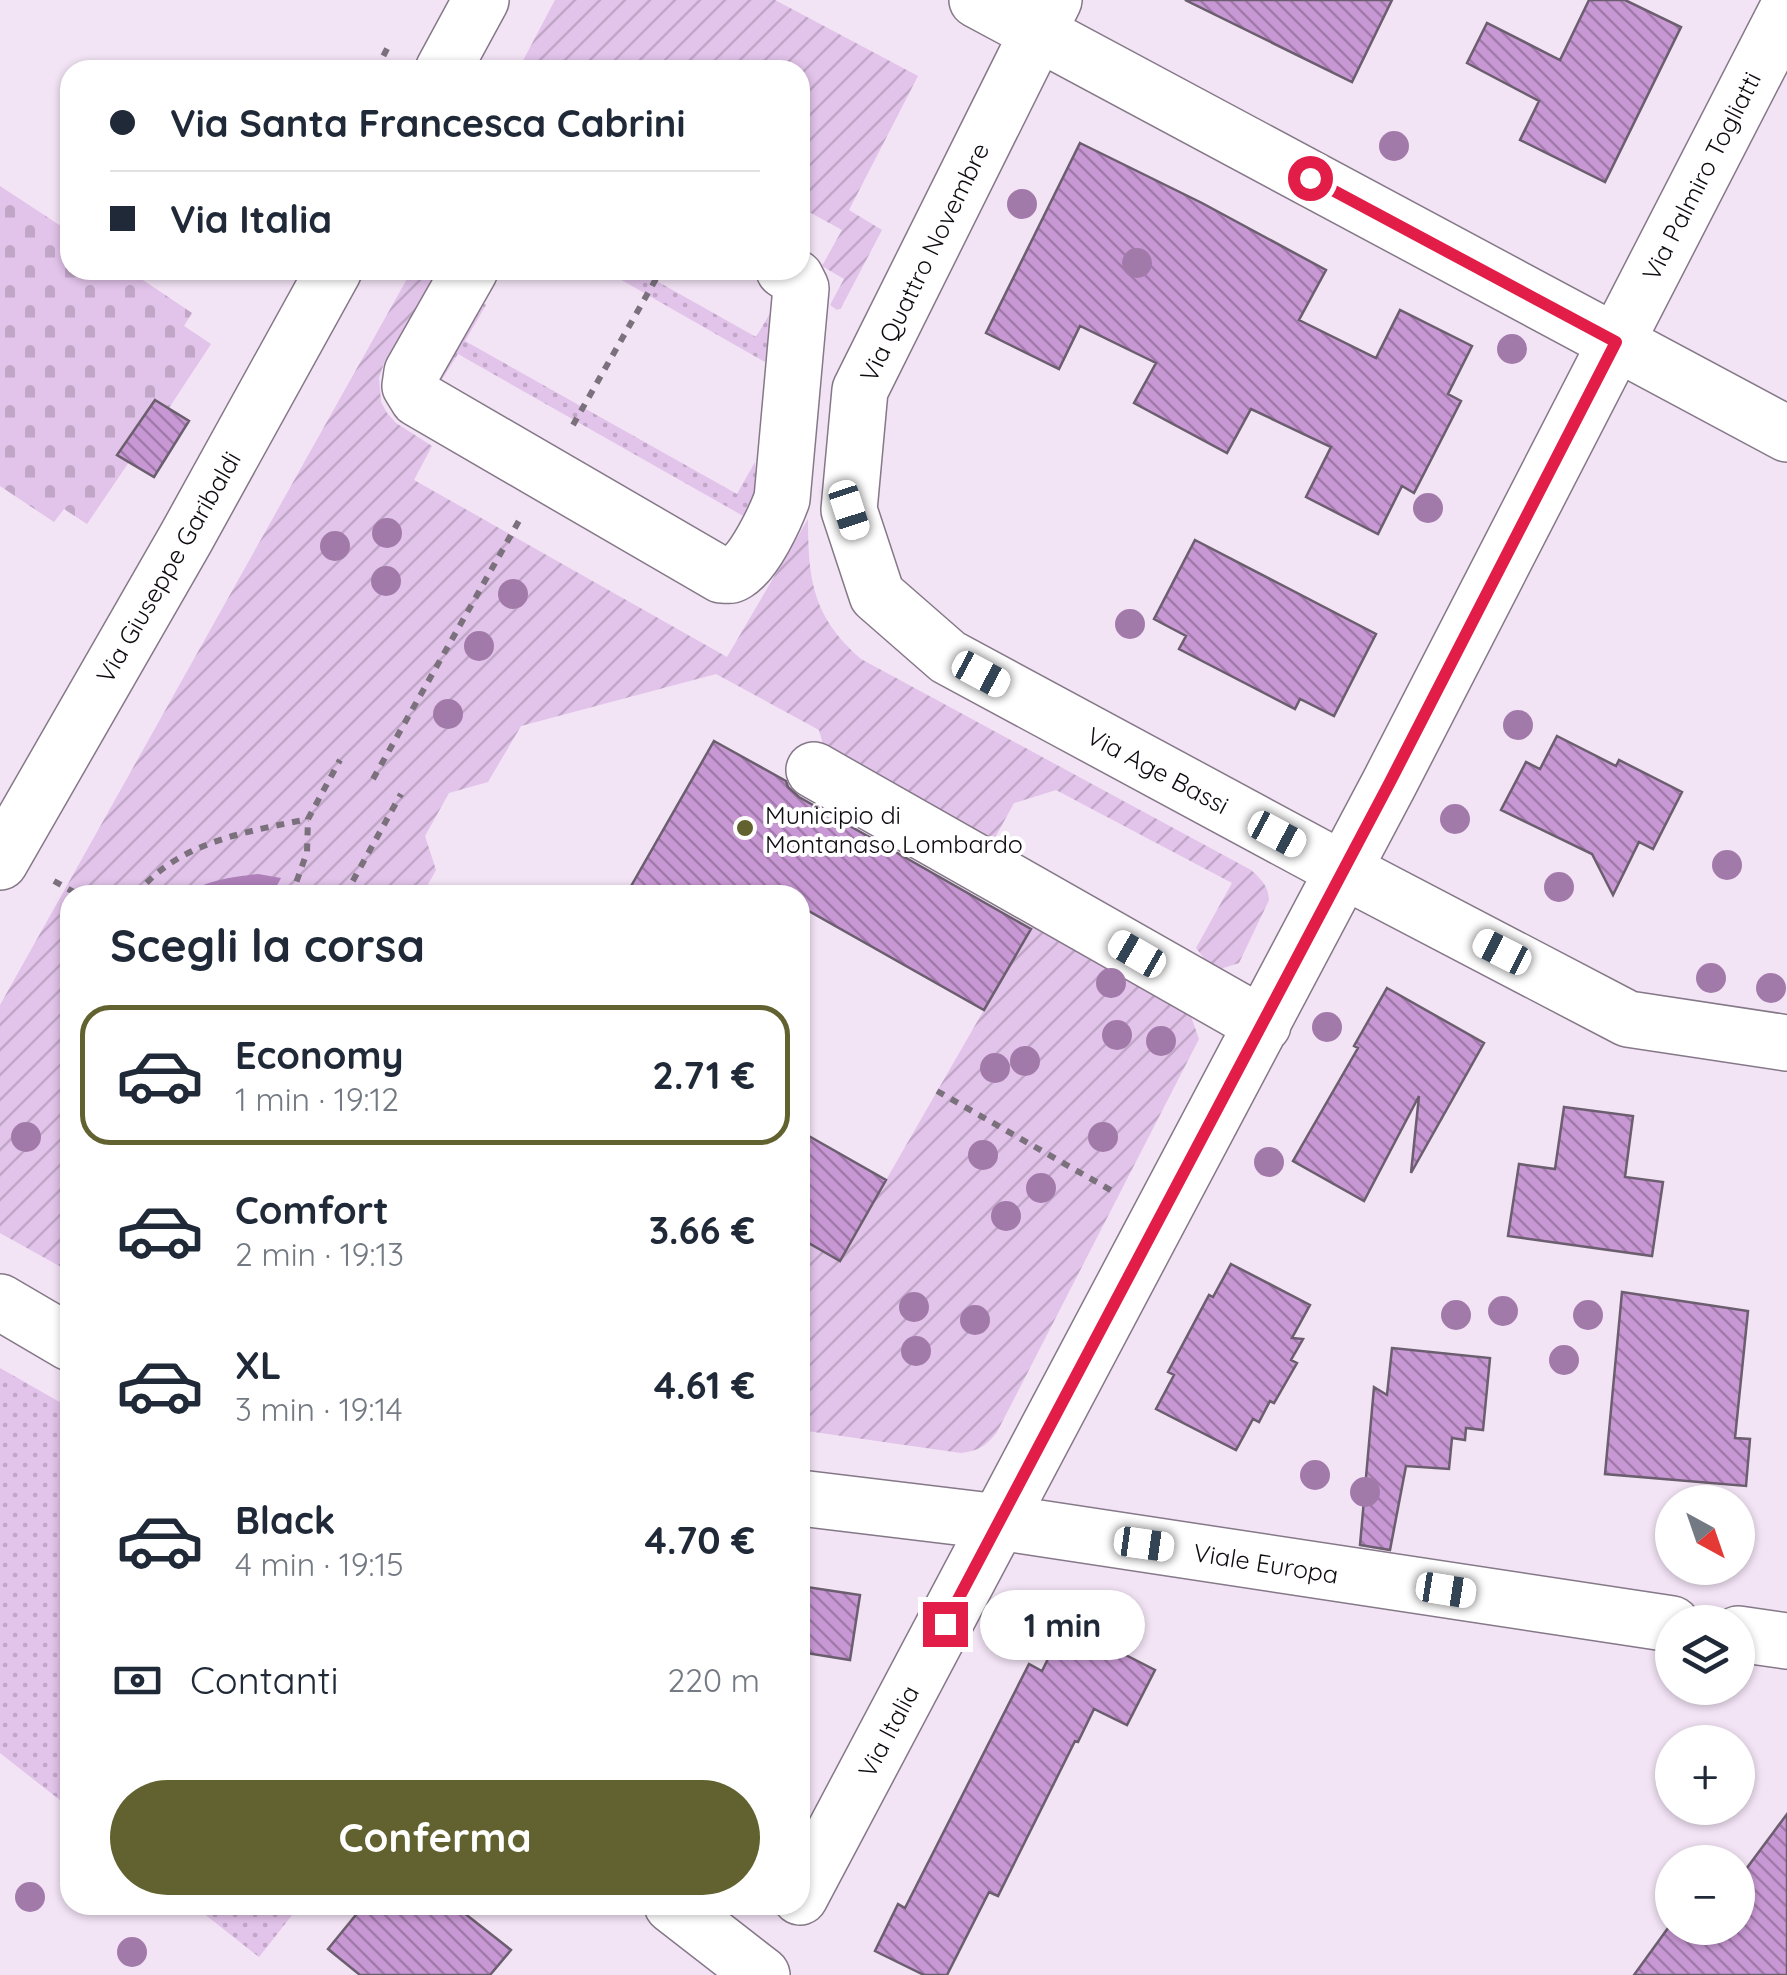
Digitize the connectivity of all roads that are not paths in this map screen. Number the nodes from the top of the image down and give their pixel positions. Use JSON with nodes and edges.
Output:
{"nodes":[{"id":1,"x":481,"y":0,"type":"edge"},
{"id":2,"x":977,"y":0,"type":"edge"},
{"id":3,"x":1787,"y":10,"type":"edge"},
{"id":4,"x":1047,"y":16,"type":"edge"},
{"id":5,"x":448,"y":60,"type":"edge"},
{"id":6,"x":328,"y":280,"type":"edge"},
{"id":7,"x":464,"y":280,"type":"edge"},
{"id":8,"x":792,"y":285,"type":"edge"},
{"id":9,"x":1616,"y":342,"type":"junction"},
{"id":10,"x":878,"y":354,"type":"junction"},
{"id":11,"x":1787,"y":434,"type":"edge"},
{"id":12,"x":878,"y":595,"type":"joint"},
{"id":13,"x":814,"y":770,"type":"dead end"},
{"id":14,"x":0,"y":862,"type":"edge"},
{"id":15,"x":1343,"y":870,"type":"junction"},
{"id":16,"x":1263,"y":1025,"type":"junction"},
{"id":17,"x":1787,"y":1043,"type":"edge"},
{"id":18,"x":0,"y":1302,"type":"edge"},
{"id":19,"x":60,"y":1337,"type":"edge"},
{"id":20,"x":810,"y":1499,"type":"edge"},
{"id":21,"x":1000,"y":1522,"type":"junction"},
{"id":22,"x":1655,"y":1621,"type":"edge"},
{"id":23,"x":1755,"y":1636,"type":"edge"},
{"id":24,"x":1787,"y":1641,"type":"edge"},
{"id":25,"x":810,"y":1878,"type":"edge"},
{"id":26,"x":685,"y":1915,"type":"edge"},
{"id":27,"x":791,"y":1915,"type":"edge"},
{"id":28,"x":761,"y":1974,"type":"edge"}],
"edges":[{"from":1,"to":5,"type":"street"},
{"from":2,"to":4,"type":"street"},
{"from":3,"to":9,"type":"street","name":"Via Palmiro Togliatti"},
{"from":4,"to":9,"type":"street"},
{"from":4,"to":10,"type":"street","name":"Via Quattro Novembre"},
{"from":6,"to":14,"type":"street","name":"Via Giuseppe Garibaldi"},
{"from":7,"to":8,"type":"street"},
{"from":8,"to":10,"type":"street"},
{"from":9,"to":11,"type":"street"},
{"from":9,"to":15,"type":"street","name":"Via Italia"},
{"from":10,"to":12,"type":"street","name":"Via Quattro Novembre"},
{"from":12,"to":15,"type":"street","name":"Via Age Bassi"},
{"from":13,"to":16,"type":"street"},
{"from":15,"to":16,"type":"street","name":"Via Italia"},
{"from":15,"to":17,"type":"street","name":"Via Age Bassi"},
{"from":16,"to":21,"type":"street","name":"Via Italia"},
{"from":18,"to":19,"type":"street"},
{"from":20,"to":21,"type":"street","name":"Viale Europa"},
{"from":21,"to":22,"type":"street","name":"Viale Europa"},
{"from":21,"to":25,"type":"street","name":"Via Italia"},
{"from":23,"to":24,"type":"street"},
{"from":26,"to":28,"type":"street"},
{"from":27,"to":28,"type":"street"}]}
